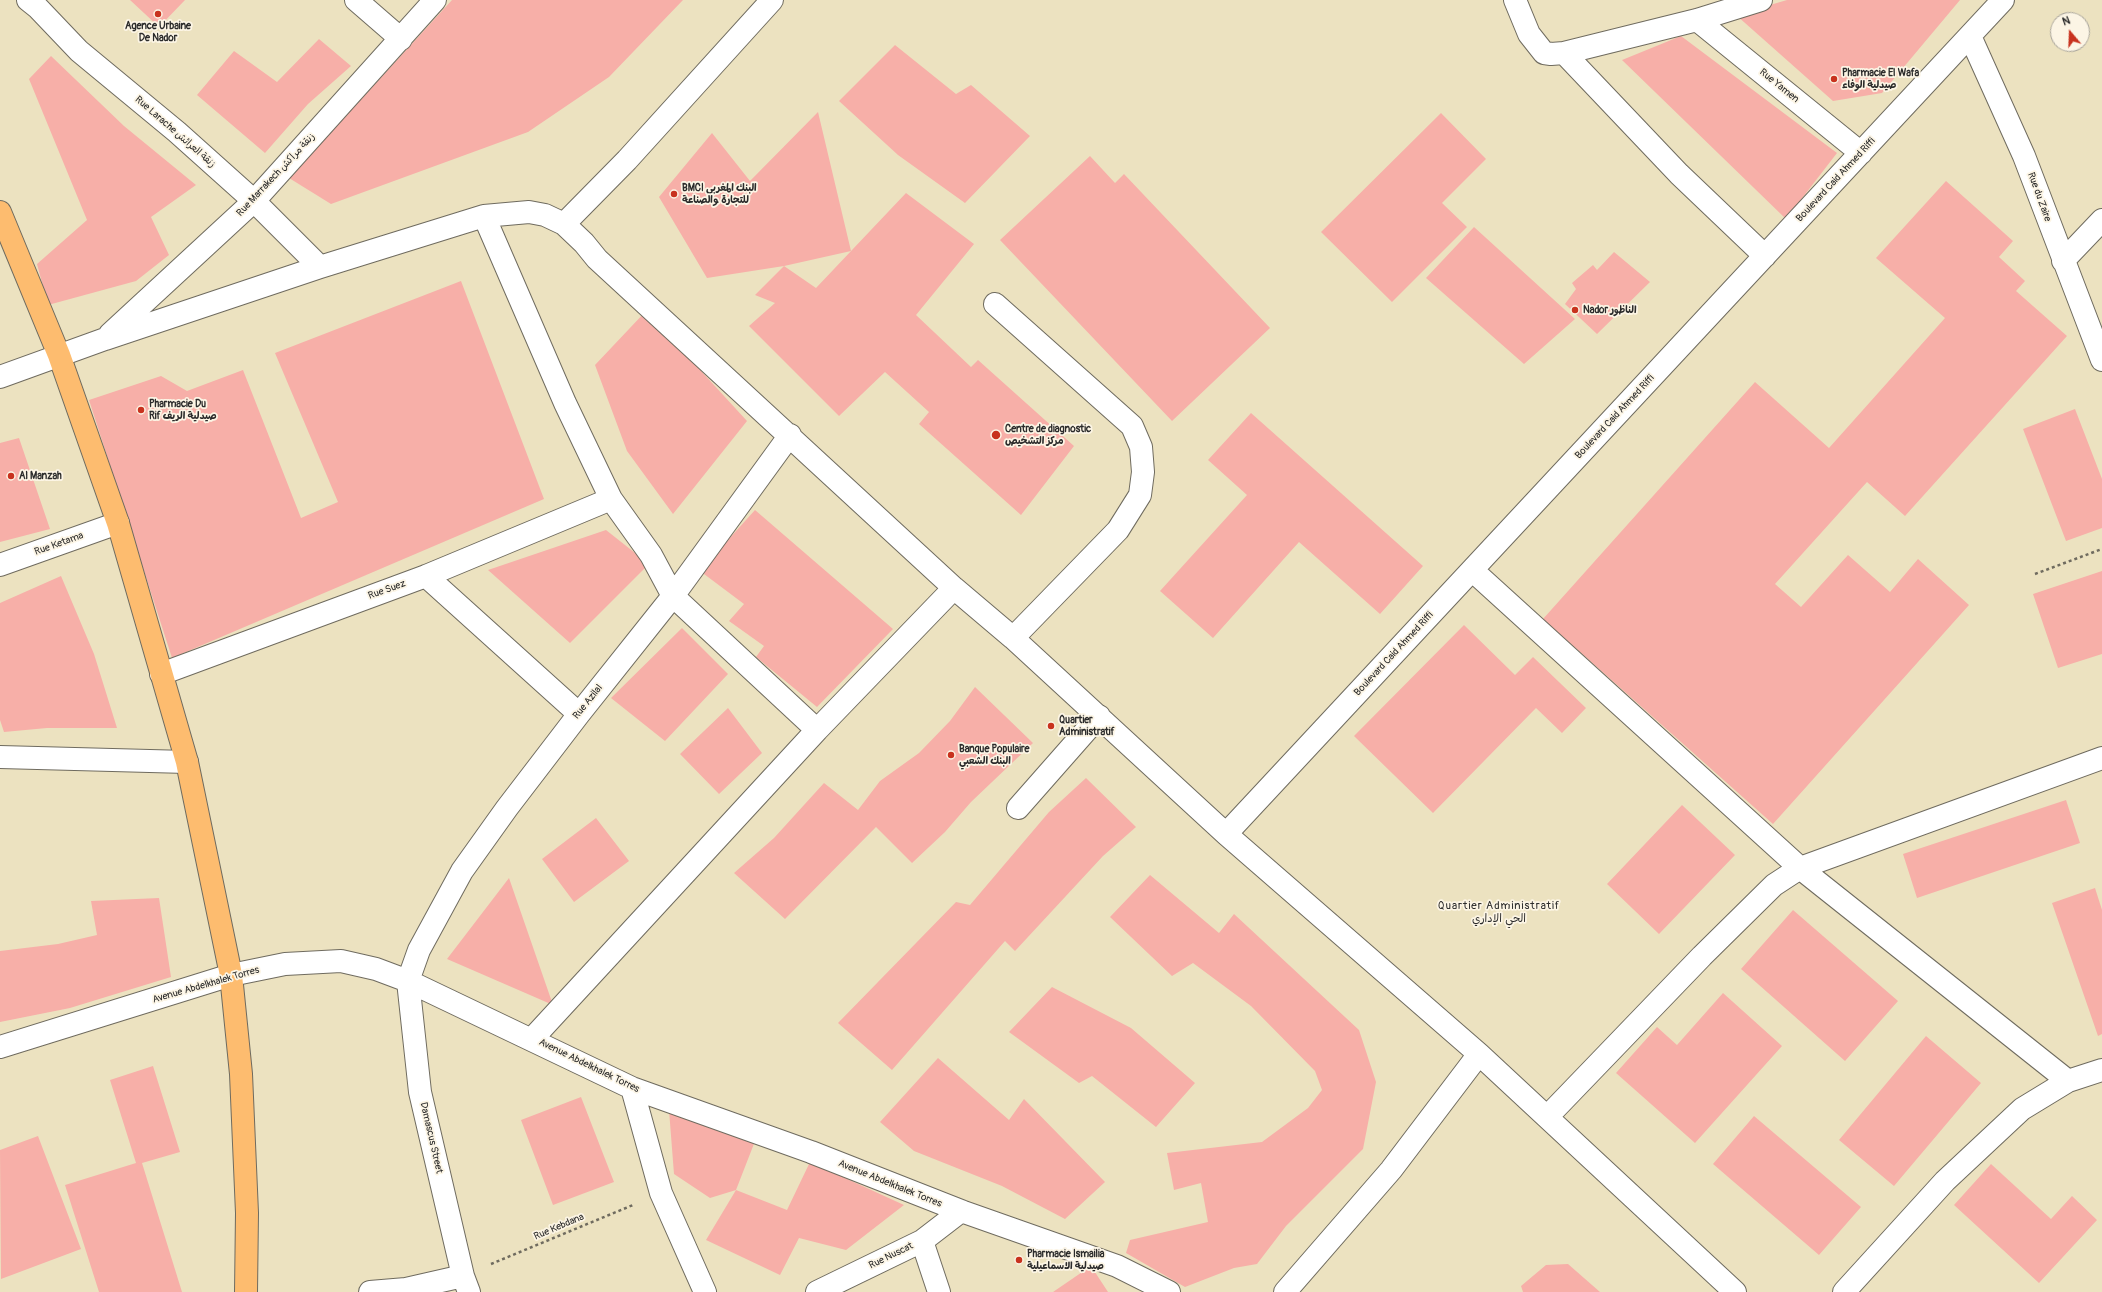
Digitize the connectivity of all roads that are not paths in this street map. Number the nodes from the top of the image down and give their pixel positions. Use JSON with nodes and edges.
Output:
{"nodes":[{"id":1,"x":28,"y":0,"type":"edge"},
{"id":2,"x":356,"y":0,"type":"edge"},
{"id":3,"x":436,"y":0,"type":"edge"},
{"id":4,"x":772,"y":0,"type":"edge"},
{"id":5,"x":1514,"y":0,"type":"edge"},
{"id":6,"x":1761,"y":0,"type":"edge"},
{"id":7,"x":2003,"y":0,"type":"edge"},
{"id":8,"x":1697,"y":20,"type":"junction"},
{"id":9,"x":1970,"y":36,"type":"junction"},
{"id":10,"x":401,"y":39,"type":"junction"},
{"id":11,"x":1564,"y":53,"type":"junction"},
{"id":12,"x":1861,"y":153,"type":"junction"},
{"id":13,"x":254,"y":200,"type":"junction"},
{"id":14,"x":0,"y":212,"type":"edge"},
{"id":15,"x":484,"y":216,"type":"junction"},
{"id":16,"x":2102,"y":220,"type":"edge"},
{"id":17,"x":564,"y":224,"type":"junction"},
{"id":18,"x":1765,"y":256,"type":"junction"},
{"id":19,"x":2063,"y":261,"type":"junction"},
{"id":20,"x":320,"y":267,"type":"junction"},
{"id":21,"x":995,"y":304,"type":"dead end"},
{"id":22,"x":105,"y":339,"type":"junction"},
{"id":23,"x":59,"y":355,"type":"junction"},
{"id":24,"x":2102,"y":360,"type":"edge"},
{"id":25,"x":0,"y":377,"type":"edge"},
{"id":26,"x":790,"y":435,"type":"junction"},
{"id":27,"x":611,"y":499,"type":"junction"},
{"id":28,"x":118,"y":523,"type":"junction"},
{"id":29,"x":0,"y":565,"type":"edge"},
{"id":30,"x":1472,"y":570,"type":"junction"},
{"id":31,"x":426,"y":576,"type":"junction"},
{"id":32,"x":954,"y":588,"type":"junction"},
{"id":33,"x":673,"y":596,"type":"junction"},
{"id":34,"x":1013,"y":638,"type":"junction"},
{"id":35,"x":161,"y":674,"type":"junction"},
{"id":36,"x":578,"y":714,"type":"junction"},
{"id":37,"x":1099,"y":716,"type":"junction"},
{"id":38,"x":817,"y":730,"type":"junction"},
{"id":39,"x":0,"y":757,"type":"edge"},
{"id":40,"x":2102,"y":758,"type":"edge"},
{"id":41,"x":187,"y":762,"type":"junction"},
{"id":42,"x":1018,"y":808,"type":"dead end"},
{"id":43,"x":1226,"y":834,"type":"junction"},
{"id":44,"x":1800,"y":868,"type":"junction"},
{"id":45,"x":231,"y":975,"type":"junction"},
{"id":46,"x":408,"y":981,"type":"junction"},
{"id":47,"x":532,"y":1039,"type":"junction"},
{"id":48,"x":0,"y":1047,"type":"edge"},
{"id":49,"x":1479,"y":1054,"type":"junction"},
{"id":50,"x":2102,"y":1070,"type":"edge"},
{"id":51,"x":2068,"y":1080,"type":"junction"},
{"id":52,"x":632,"y":1088,"type":"junction"},
{"id":53,"x":1547,"y":1117,"type":"junction"},
{"id":54,"x":961,"y":1211,"type":"junction"},
{"id":55,"x":922,"y":1241,"type":"junction"},
{"id":56,"x":466,"y":1284,"type":"edge"},
{"id":57,"x":406,"y":1290,"type":"edge"},
{"id":58,"x":246,"y":1292,"type":"edge"},
{"id":59,"x":370,"y":1292,"type":"edge"},
{"id":60,"x":705,"y":1292,"type":"edge"},
{"id":61,"x":817,"y":1292,"type":"edge"},
{"id":62,"x":939,"y":1292,"type":"edge"},
{"id":63,"x":1169,"y":1292,"type":"edge"},
{"id":64,"x":1285,"y":1292,"type":"edge"},
{"id":65,"x":1735,"y":1292,"type":"edge"},
{"id":66,"x":1844,"y":1292,"type":"edge"}],
"edges":[{"from":1,"to":13,"type":"street","name":"Rue Larache زنقة العرائش"},
{"from":2,"to":10,"type":"street"},
{"from":3,"to":10,"type":"street","name":"Rue Marrakech زنقة مراكش"},
{"from":4,"to":17,"type":"street"},
{"from":5,"to":11,"type":"street"},
{"from":6,"to":8,"type":"street"},
{"from":7,"to":9,"type":"street","name":"Boulevard Caid Ahmed Riffi"},
{"from":8,"to":11,"type":"street"},
{"from":8,"to":12,"type":"street","name":"Rue Yamen"},
{"from":9,"to":12,"type":"street","name":"Boulevard Caid Ahmed Riffi"},
{"from":9,"to":19,"type":"street","name":"Rue du Zaire"},
{"from":10,"to":13,"type":"street","name":"Rue Marrakech زنقة مراكش"},
{"from":11,"to":18,"type":"street"},
{"from":12,"to":18,"type":"street","name":"Boulevard Caid Ahmed Riffi"},
{"from":13,"to":20,"type":"street","name":"Rue Larache زنقة العرائش"},
{"from":13,"to":22,"type":"street","name":"Rue Marrakech زنقة مراكش"},
{"from":14,"to":23,"type":"main road"},
{"from":15,"to":17,"type":"street"},
{"from":15,"to":20,"type":"street"},
{"from":15,"to":27,"type":"street"},
{"from":16,"to":19,"type":"street"},
{"from":17,"to":26,"type":"street"},
{"from":18,"to":30,"type":"street","name":"Boulevard Caid Ahmed Riffi"},
{"from":19,"to":24,"type":"street","name":"Rue du Zaire"},
{"from":20,"to":22,"type":"street"},
{"from":21,"to":34,"type":"street"},
{"from":22,"to":23,"type":"street"},
{"from":23,"to":25,"type":"street"},
{"from":23,"to":28,"type":"main road"},
{"from":26,"to":32,"type":"street"},
{"from":26,"to":33,"type":"street","name":"Rue Azilal"},
{"from":27,"to":31,"type":"street","name":"Rue Suez"},
{"from":27,"to":33,"type":"street"},
{"from":28,"to":29,"type":"street","name":"Rue Ketama"},
{"from":28,"to":35,"type":"main road"},
{"from":30,"to":43,"type":"street","name":"Boulevard Caid Ahmed Riffi"},
{"from":30,"to":44,"type":"street"},
{"from":31,"to":35,"type":"street","name":"Rue Suez"},
{"from":31,"to":36,"type":"street"},
{"from":32,"to":34,"type":"street"},
{"from":32,"to":38,"type":"street"},
{"from":33,"to":36,"type":"street","name":"Rue Azilal"},
{"from":33,"to":38,"type":"street"},
{"from":34,"to":37,"type":"street"},
{"from":35,"to":41,"type":"main road"},
{"from":36,"to":46,"type":"street","name":"Rue Azilal"},
{"from":37,"to":42,"type":"street"},
{"from":37,"to":43,"type":"street"},
{"from":38,"to":47,"type":"street"},
{"from":39,"to":41,"type":"street"},
{"from":40,"to":44,"type":"street"},
{"from":41,"to":45,"type":"main road"},
{"from":43,"to":49,"type":"street"},
{"from":44,"to":51,"type":"street"},
{"from":44,"to":53,"type":"street"},
{"from":45,"to":46,"type":"street","name":"Avenue Abdelkhalek Torres"},
{"from":45,"to":48,"type":"street","name":"Avenue Abdelkhalek Torres"},
{"from":45,"to":58,"type":"main road"},
{"from":46,"to":47,"type":"street","name":"Avenue Abdelkhalek Torres"},
{"from":46,"to":56,"type":"street","name":"Damascus Street"},
{"from":47,"to":52,"type":"street","name":"Avenue Abdelkhalek Torres"},
{"from":49,"to":53,"type":"street"},
{"from":49,"to":64,"type":"street"},
{"from":50,"to":51,"type":"street"},
{"from":51,"to":66,"type":"street"},
{"from":52,"to":54,"type":"street","name":"Avenue Abdelkhalek Torres"},
{"from":52,"to":60,"type":"street"},
{"from":53,"to":65,"type":"street"},
{"from":54,"to":55,"type":"street","name":"Rue Nuscat"},
{"from":54,"to":63,"type":"street","name":"Avenue Abdelkhalek Torres"},
{"from":55,"to":61,"type":"street","name":"Rue Nuscat"},
{"from":55,"to":62,"type":"street"},
{"from":56,"to":57,"type":"street"},
{"from":57,"to":59,"type":"street"}]}
